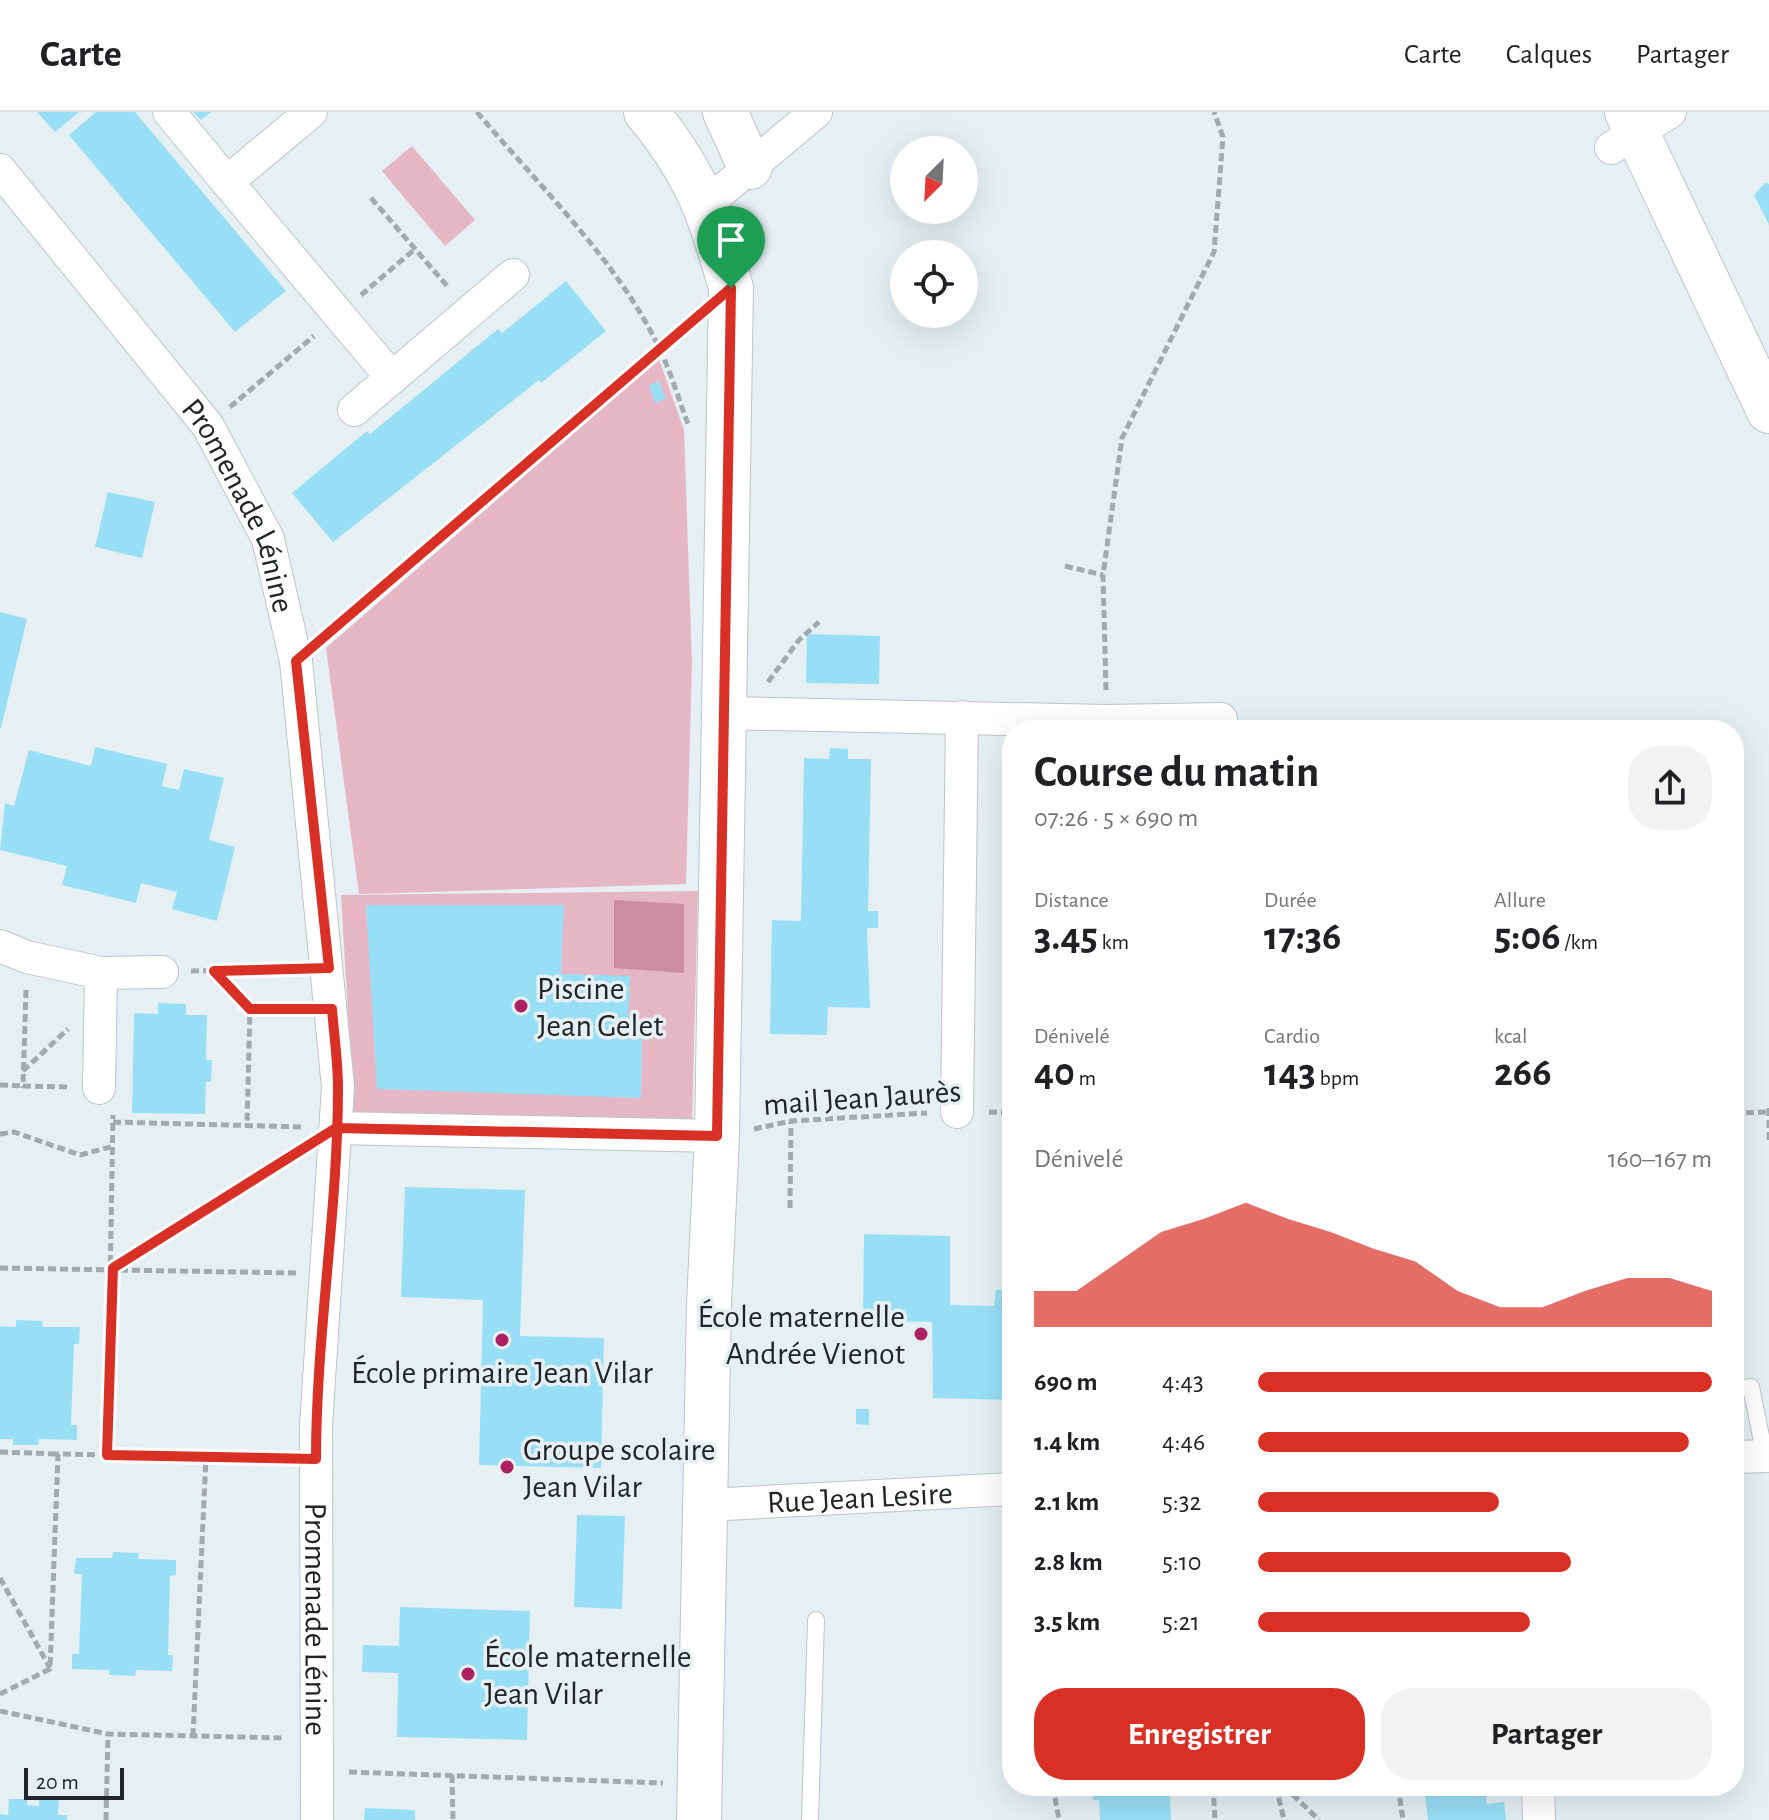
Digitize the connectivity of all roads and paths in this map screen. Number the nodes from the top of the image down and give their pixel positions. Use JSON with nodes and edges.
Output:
{"nodes":[{"id":1,"x":169,"y":112,"type":"edge"},
{"id":2,"x":311,"y":112,"type":"edge"},
{"id":3,"x":477,"y":112,"type":"edge"},
{"id":4,"x":646,"y":112,"type":"edge"},
{"id":5,"x":725,"y":112,"type":"edge"},
{"id":6,"x":816,"y":112,"type":"edge"},
{"id":7,"x":1214,"y":112,"type":"edge"},
{"id":8,"x":1636,"y":126,"type":"edge"},
{"id":9,"x":750,"y":167,"type":"junction"},
{"id":10,"x":0,"y":170,"type":"edge"},
{"id":11,"x":227,"y":182,"type":"junction"},
{"id":12,"x":371,"y":198,"type":"dead end"},
{"id":13,"x":706,"y":204,"type":"junction"},
{"id":14,"x":415,"y":249,"type":"junction"},
{"id":15,"x":513,"y":275,"type":"dead end"},
{"id":16,"x":731,"y":288,"type":"junction"},
{"id":17,"x":350,"y":305,"type":"junction"},
{"id":18,"x":469,"y":312,"type":"junction"},
{"id":19,"x":660,"y":349,"type":"junction"},
{"id":20,"x":392,"y":378,"type":"junction"},
{"id":21,"x":354,"y":410,"type":"dead end"},
{"id":22,"x":1769,"y":411,"type":"edge"},
{"id":23,"x":208,"y":426,"type":"junction"},
{"id":24,"x":691,"y":433,"type":"dead end"},
{"id":25,"x":1065,"y":566,"type":"dead end"},
{"id":26,"x":1103,"y":575,"type":"junction"},
{"id":27,"x":819,"y":622,"type":"dead end"},
{"id":28,"x":296,"y":661,"type":"junction"},
{"id":29,"x":734,"y":713,"type":"junction"},
{"id":30,"x":962,"y":717,"type":"junction"},
{"id":31,"x":1221,"y":719,"type":"dead end"},
{"id":32,"x":1070,"y":720,"type":"edge"},
{"id":33,"x":1106,"y":720,"type":"edge"},
{"id":34,"x":1164,"y":720,"type":"edge"},
{"id":35,"x":14,"y":952,"type":"edge"},
{"id":36,"x":329,"y":968,"type":"junction"},
{"id":37,"x":214,"y":971,"type":"junction"},
{"id":38,"x":162,"y":972,"type":"joint"},
{"id":39,"x":101,"y":985,"type":"junction"},
{"id":40,"x":250,"y":1009,"type":"junction"},
{"id":41,"x":332,"y":1009,"type":"junction"},
{"id":42,"x":23,"y":1071,"type":"junction"},
{"id":43,"x":0,"y":1085,"type":"edge"},
{"id":44,"x":23,"y":1086,"type":"junction"},
{"id":45,"x":99,"y":1088,"type":"joint"},
{"id":46,"x":1769,"y":1111,"type":"edge"},
{"id":47,"x":957,"y":1112,"type":"junction"},
{"id":48,"x":1744,"y":1112,"type":"edge"},
{"id":49,"x":1002,"y":1113,"type":"edge"},
{"id":50,"x":791,"y":1121,"type":"junction"},
{"id":51,"x":247,"y":1126,"type":"junction"},
{"id":52,"x":336,"y":1128,"type":"junction"},
{"id":53,"x":0,"y":1134,"type":"edge"},
{"id":54,"x":717,"y":1136,"type":"junction"},
{"id":55,"x":1769,"y":1144,"type":"edge"},
{"id":56,"x":114,"y":1146,"type":"junction"},
{"id":57,"x":790,"y":1208,"type":"dead end"},
{"id":58,"x":0,"y":1268,"type":"edge"},
{"id":59,"x":113,"y":1268,"type":"junction"},
{"id":60,"x":326,"y":1273,"type":"junction"},
{"id":61,"x":1744,"y":1388,"type":"edge"},
{"id":62,"x":0,"y":1452,"type":"edge"},
{"id":63,"x":58,"y":1454,"type":"junction"},
{"id":64,"x":107,"y":1455,"type":"junction"},
{"id":65,"x":1756,"y":1456,"type":"edge"},
{"id":66,"x":206,"y":1457,"type":"junction"},
{"id":67,"x":316,"y":1459,"type":"junction"},
{"id":68,"x":1002,"y":1490,"type":"edge"},
{"id":69,"x":706,"y":1505,"type":"junction"},
{"id":70,"x":0,"y":1578,"type":"edge"},
{"id":71,"x":816,"y":1620,"type":"dead end"},
{"id":72,"x":50,"y":1669,"type":"junction"},
{"id":73,"x":0,"y":1694,"type":"edge"},
{"id":74,"x":0,"y":1711,"type":"edge"},
{"id":75,"x":108,"y":1734,"type":"junction"},
{"id":76,"x":193,"y":1736,"type":"junction"},
{"id":77,"x":316,"y":1739,"type":"junction"},
{"id":78,"x":316,"y":1772,"type":"junction"},
{"id":79,"x":452,"y":1775,"type":"junction"},
{"id":80,"x":1055,"y":1796,"type":"edge"},
{"id":81,"x":1214,"y":1796,"type":"edge"},
{"id":82,"x":1278,"y":1796,"type":"edge"},
{"id":83,"x":1294,"y":1796,"type":"edge"},
{"id":84,"x":1399,"y":1796,"type":"edge"},
{"id":85,"x":1538,"y":1796,"type":"edge"},
{"id":86,"x":699,"y":1802,"type":"edge"},
{"id":87,"x":106,"y":1820,"type":"edge"},
{"id":88,"x":317,"y":1820,"type":"edge"},
{"id":89,"x":453,"y":1820,"type":"edge"},
{"id":90,"x":810,"y":1820,"type":"edge"},
{"id":91,"x":1059,"y":1820,"type":"edge"},
{"id":92,"x":1215,"y":1820,"type":"edge"},
{"id":93,"x":1284,"y":1820,"type":"edge"},
{"id":94,"x":1319,"y":1820,"type":"edge"},
{"id":95,"x":1403,"y":1820,"type":"edge"},
{"id":96,"x":1539,"y":1820,"type":"edge"}],
"edges":[{"from":1,"to":11,"type":"street"},
{"from":2,"to":11,"type":"street"},
{"from":3,"to":19,"type":"path"},
{"from":4,"to":13,"type":"street"},
{"from":5,"to":9,"type":"street"},
{"from":6,"to":9,"type":"street"},
{"from":7,"to":26,"type":"path"},
{"from":8,"to":22,"type":"street"},
{"from":9,"to":13,"type":"street"},
{"from":10,"to":23,"type":"street","name":"Promenade Lénine"},
{"from":11,"to":17,"type":"street"},
{"from":12,"to":14,"type":"path"},
{"from":13,"to":16,"type":"street"},
{"from":14,"to":17,"type":"path"},
{"from":14,"to":18,"type":"path"},
{"from":15,"to":18,"type":"street"},
{"from":16,"to":19,"type":"path"},
{"from":16,"to":29,"type":"street"},
{"from":17,"to":20,"type":"street"},
{"from":17,"to":23,"type":"path"},
{"from":18,"to":20,"type":"street"},
{"from":19,"to":24,"type":"path"},
{"from":19,"to":28,"type":"path"},
{"from":20,"to":21,"type":"street"},
{"from":23,"to":28,"type":"street","name":"Promenade Lénine"},
{"from":25,"to":26,"type":"path"},
{"from":26,"to":33,"type":"path"},
{"from":27,"to":29,"type":"path"},
{"from":28,"to":36,"type":"street","name":"Promenade Lénine"},
{"from":29,"to":30,"type":"street"},
{"from":29,"to":54,"type":"street"},
{"from":30,"to":32,"type":"street"},
{"from":30,"to":47,"type":"street"},
{"from":31,"to":34,"type":"street"},
{"from":35,"to":39,"type":"street"},
{"from":35,"to":42,"type":"path"},
{"from":36,"to":37,"type":"path"},
{"from":36,"to":41,"type":"street","name":"Promenade Lénine"},
{"from":37,"to":38,"type":"path"},
{"from":37,"to":40,"type":"path"},
{"from":38,"to":39,"type":"street"},
{"from":39,"to":42,"type":"path"},
{"from":39,"to":45,"type":"street"},
{"from":40,"to":41,"type":"path"},
{"from":40,"to":51,"type":"path"},
{"from":41,"to":52,"type":"street","name":"Promenade Lénine"},
{"from":42,"to":44,"type":"path"},
{"from":43,"to":44,"type":"path"},
{"from":44,"to":45,"type":"path"},
{"from":46,"to":48,"type":"path"},
{"from":46,"to":55,"type":"path"},
{"from":47,"to":49,"type":"path","name":"mail Jean Jaurès"},
{"from":47,"to":50,"type":"path","name":"mail Jean Jaurès"},
{"from":50,"to":54,"type":"path","name":"mail Jean Jaurès"},
{"from":50,"to":57,"type":"path"},
{"from":51,"to":52,"type":"path"},
{"from":51,"to":56,"type":"path"},
{"from":52,"to":54,"type":"street"},
{"from":52,"to":59,"type":"path"},
{"from":52,"to":60,"type":"street","name":"Promenade Lénine"},
{"from":53,"to":56,"type":"path"},
{"from":54,"to":69,"type":"street"},
{"from":56,"to":59,"type":"path"},
{"from":58,"to":59,"type":"path"},
{"from":59,"to":60,"type":"path"},
{"from":59,"to":64,"type":"path"},
{"from":60,"to":67,"type":"street","name":"Promenade Lénine"},
{"from":61,"to":65,"type":"lane"},
{"from":62,"to":63,"type":"path"},
{"from":63,"to":64,"type":"path"},
{"from":63,"to":72,"type":"path"},
{"from":64,"to":66,"type":"path"},
{"from":66,"to":67,"type":"path"},
{"from":66,"to":76,"type":"path"},
{"from":67,"to":77,"type":"street","name":"Promenade Lénine"},
{"from":68,"to":69,"type":"street","name":"Rue Jean Lesire"},
{"from":69,"to":86,"type":"street"},
{"from":70,"to":72,"type":"path"},
{"from":71,"to":90,"type":"lane"},
{"from":72,"to":73,"type":"path"},
{"from":74,"to":75,"type":"path"},
{"from":75,"to":76,"type":"path"},
{"from":75,"to":87,"type":"path"},
{"from":76,"to":77,"type":"path"},
{"from":77,"to":78,"type":"street","name":"Promenade Lénine"},
{"from":78,"to":79,"type":"path"},
{"from":78,"to":88,"type":"street","name":"Promenade Lénine"},
{"from":79,"to":86,"type":"path"},
{"from":79,"to":89,"type":"path"},
{"from":80,"to":91,"type":"path"},
{"from":81,"to":92,"type":"path"},
{"from":82,"to":93,"type":"path"},
{"from":83,"to":94,"type":"path"},
{"from":84,"to":95,"type":"path"},
{"from":85,"to":96,"type":"street"}]}
